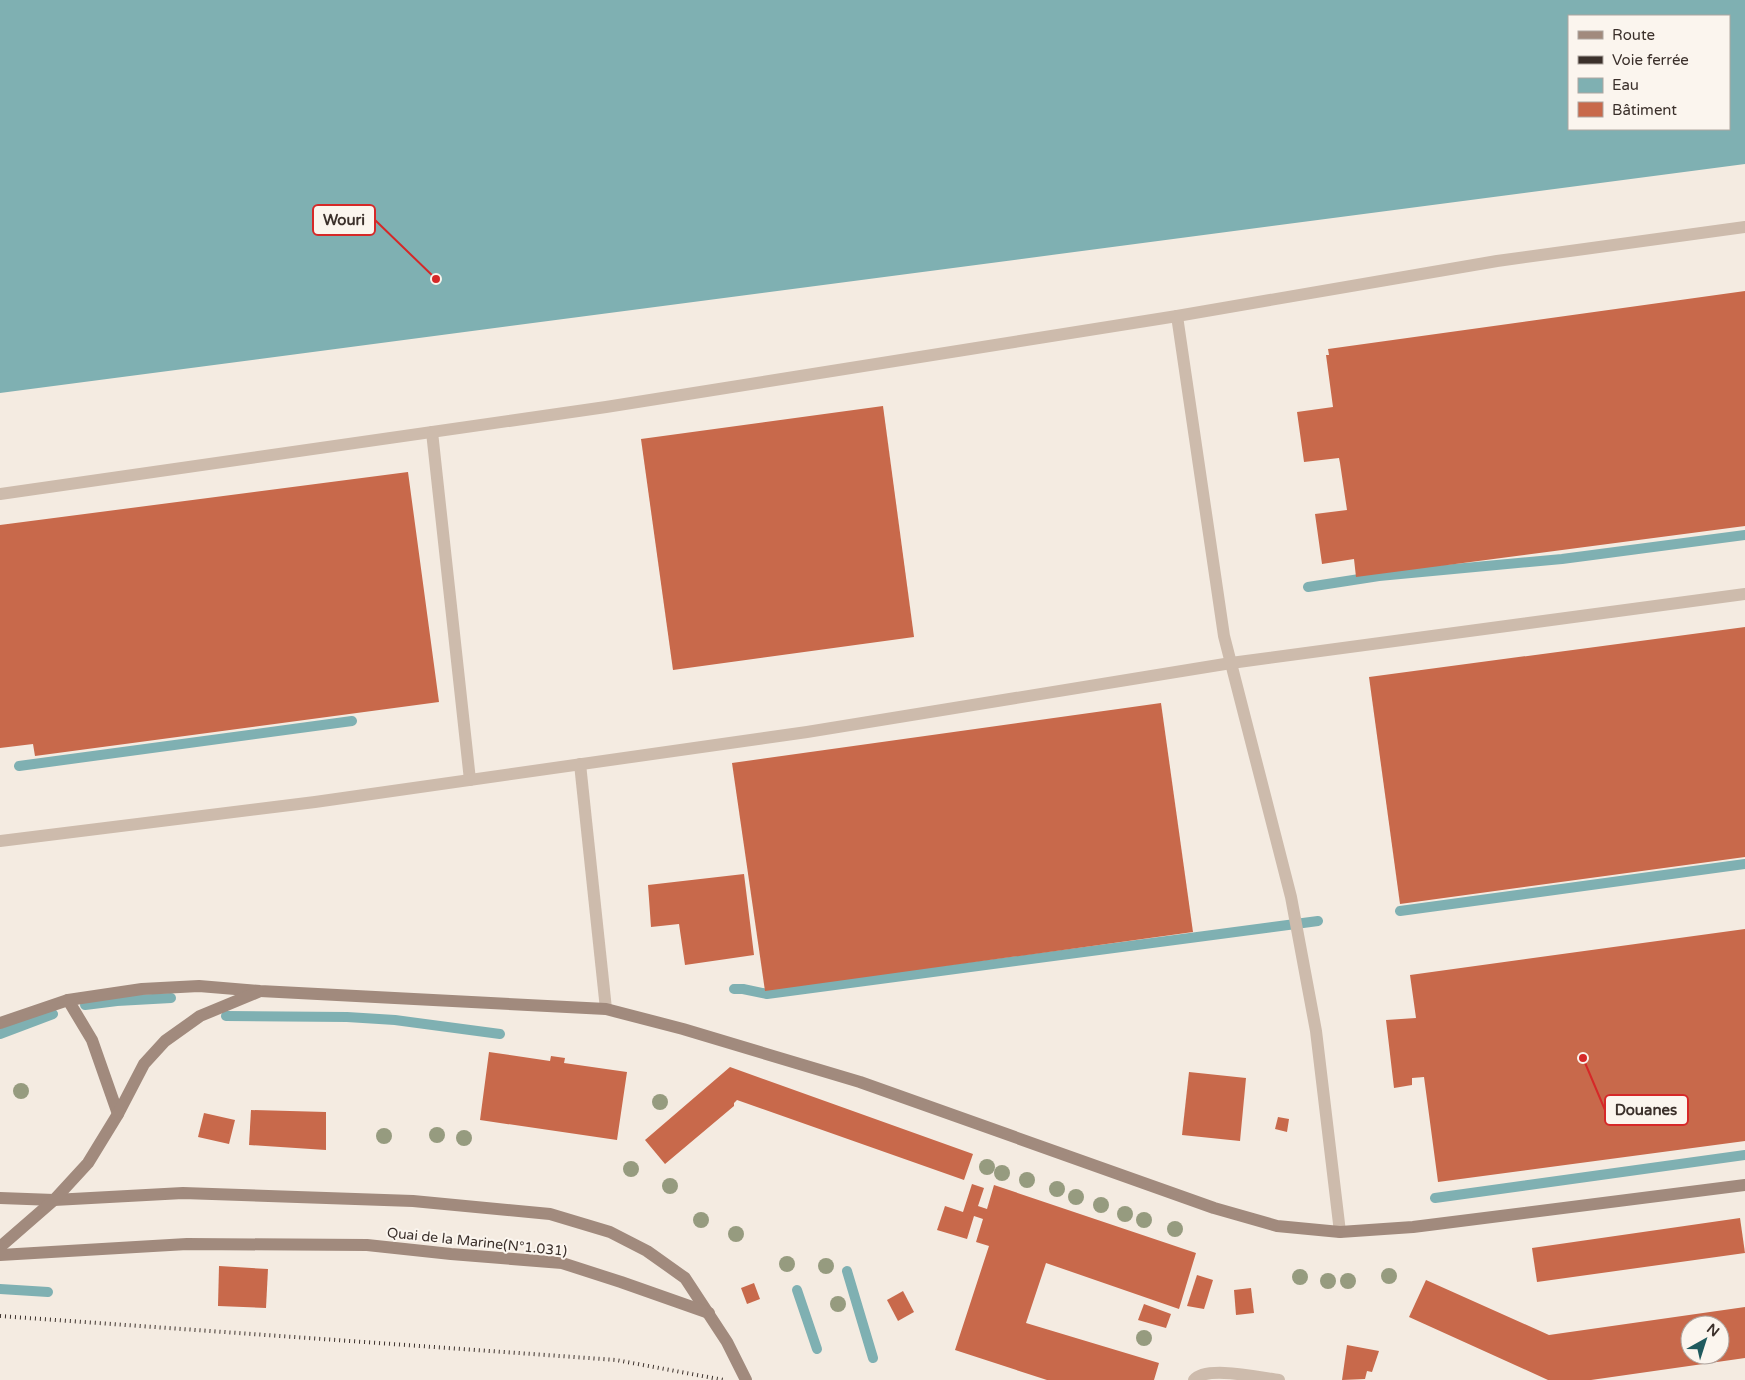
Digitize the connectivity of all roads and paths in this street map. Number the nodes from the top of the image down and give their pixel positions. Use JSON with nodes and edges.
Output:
{"nodes":[{"id":1,"x":1745,"y":227,"type":"edge"},
{"id":2,"x":1177,"y":316,"type":"junction"},
{"id":3,"x":432,"y":432,"type":"junction"},
{"id":4,"x":0,"y":494,"type":"edge"},
{"id":5,"x":1745,"y":594,"type":"edge"},
{"id":6,"x":1231,"y":663,"type":"junction"},
{"id":7,"x":580,"y":764,"type":"junction"},
{"id":8,"x":470,"y":780,"type":"junction"},
{"id":9,"x":0,"y":841,"type":"edge"},
{"id":10,"x":260,"y":992,"type":"junction"},
{"id":11,"x":68,"y":1000,"type":"junction"},
{"id":12,"x":606,"y":1009,"type":"junction"},
{"id":13,"x":0,"y":1023,"type":"edge"},
{"id":14,"x":118,"y":1114,"type":"junction"},
{"id":15,"x":1745,"y":1185,"type":"edge"},
{"id":16,"x":0,"y":1198,"type":"edge"},
{"id":17,"x":54,"y":1200,"type":"junction"},
{"id":18,"x":1340,"y":1232,"type":"junction"},
{"id":19,"x":0,"y":1247,"type":"edge"},
{"id":20,"x":0,"y":1254,"type":"edge"},
{"id":21,"x":709,"y":1313,"type":"junction"},
{"id":22,"x":746,"y":1380,"type":"edge"},
{"id":23,"x":1194,"y":1380,"type":"edge"},
{"id":24,"x":1279,"y":1380,"type":"edge"}],
"edges":[{"from":1,"to":2,"type":"street"},
{"from":2,"to":3,"type":"street"},
{"from":2,"to":6,"type":"street"},
{"from":3,"to":4,"type":"street"},
{"from":3,"to":8,"type":"street"},
{"from":5,"to":6,"type":"street"},
{"from":6,"to":7,"type":"street"},
{"from":6,"to":18,"type":"street"},
{"from":7,"to":8,"type":"street"},
{"from":7,"to":12,"type":"street"},
{"from":8,"to":9,"type":"street"},
{"from":10,"to":11,"type":"street"},
{"from":10,"to":12,"type":"street"},
{"from":10,"to":14,"type":"street"},
{"from":11,"to":13,"type":"street"},
{"from":11,"to":14,"type":"street"},
{"from":12,"to":18,"type":"street"},
{"from":14,"to":17,"type":"street"},
{"from":15,"to":18,"type":"street"},
{"from":16,"to":17,"type":"street"},
{"from":17,"to":19,"type":"street"},
{"from":17,"to":21,"type":"street"},
{"from":20,"to":21,"type":"street","name":"Quai de la Marine(N°1.031)"},
{"from":21,"to":22,"type":"street"},
{"from":23,"to":24,"type":"street"}]}
